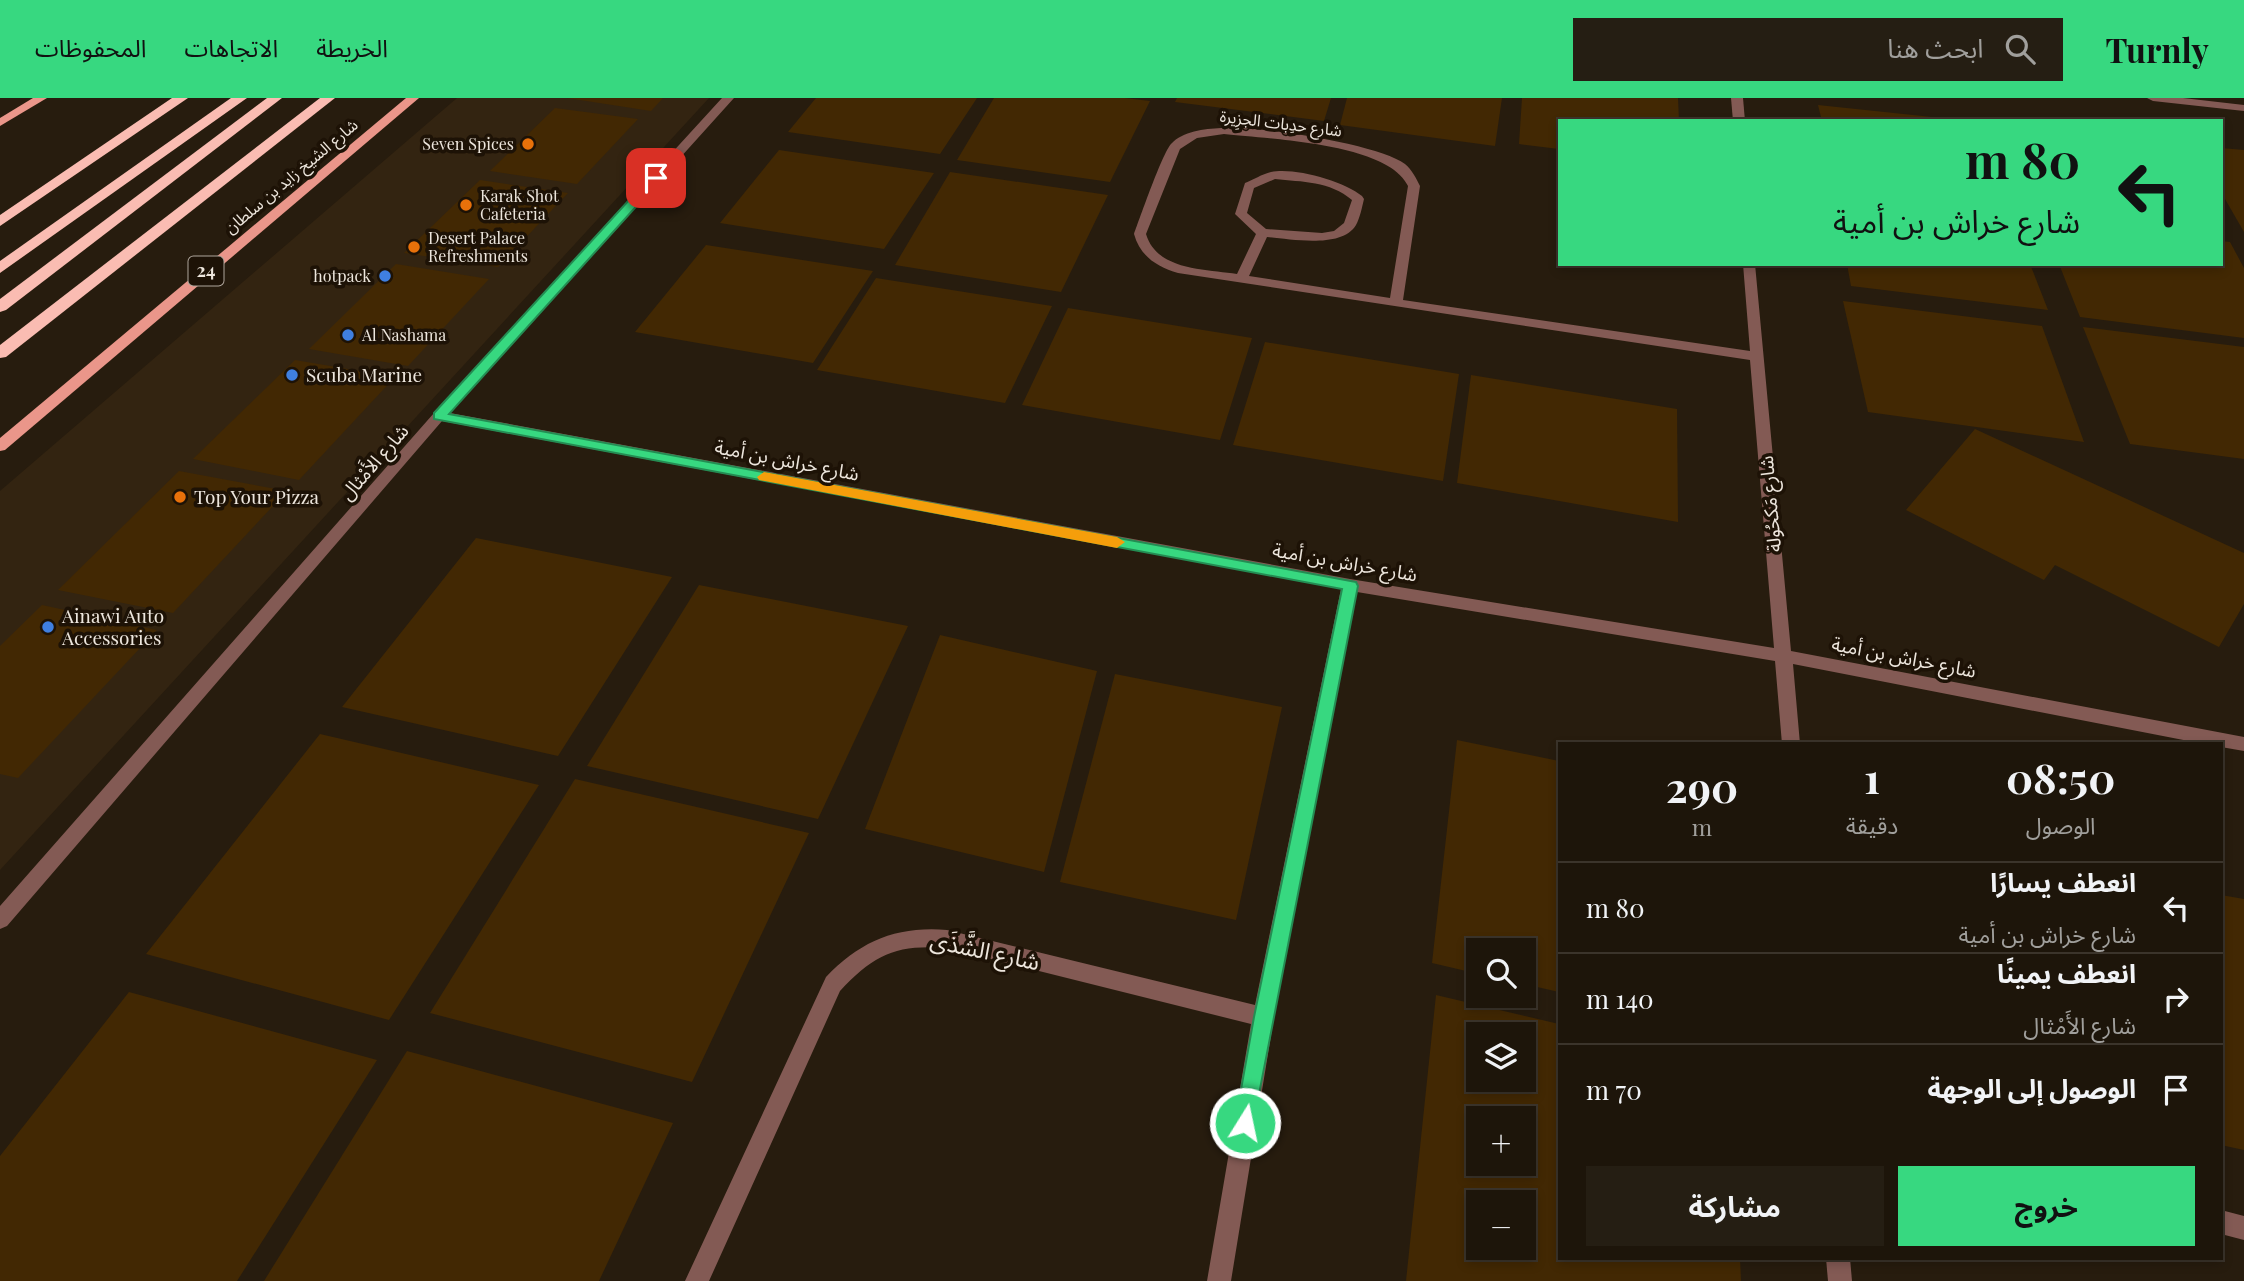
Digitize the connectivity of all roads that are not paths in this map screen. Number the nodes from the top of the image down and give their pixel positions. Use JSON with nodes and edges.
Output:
{"nodes":[{"id":1,"x":41,"y":98,"type":"edge"},
{"id":2,"x":181,"y":98,"type":"edge"},
{"id":3,"x":240,"y":98,"type":"edge"},
{"id":4,"x":275,"y":98,"type":"edge"},
{"id":5,"x":328,"y":98,"type":"edge"},
{"id":6,"x":414,"y":98,"type":"edge"},
{"id":7,"x":728,"y":98,"type":"edge"},
{"id":8,"x":1737,"y":98,"type":"edge"},
{"id":9,"x":2153,"y":98,"type":"edge"},
{"id":10,"x":2244,"y":108,"type":"edge"},
{"id":11,"x":1738,"y":119,"type":"edge"},
{"id":12,"x":0,"y":123,"type":"edge"},
{"id":13,"x":0,"y":222,"type":"edge"},
{"id":14,"x":1263,"y":233,"type":"junction"},
{"id":15,"x":1749,"y":266,"type":"edge"},
{"id":16,"x":0,"y":268,"type":"edge"},
{"id":17,"x":1241,"y":279,"type":"junction"},
{"id":18,"x":1396,"y":303,"type":"junction"},
{"id":19,"x":0,"y":307,"type":"edge"},
{"id":20,"x":0,"y":353,"type":"edge"},
{"id":21,"x":1756,"y":356,"type":"junction"},
{"id":22,"x":439,"y":416,"type":"junction"},
{"id":23,"x":0,"y":446,"type":"edge"},
{"id":24,"x":1350,"y":586,"type":"junction"},
{"id":25,"x":1783,"y":656,"type":"junction"},
{"id":26,"x":1791,"y":742,"type":"edge"},
{"id":27,"x":2244,"y":744,"type":"edge"},
{"id":28,"x":0,"y":920,"type":"edge"},
{"id":29,"x":1263,"y":1017,"type":"junction"},
{"id":30,"x":2223,"y":1223,"type":"edge"},
{"id":31,"x":2244,"y":1228,"type":"edge"},
{"id":32,"x":1838,"y":1260,"type":"edge"},
{"id":33,"x":697,"y":1281,"type":"edge"},
{"id":34,"x":1219,"y":1281,"type":"edge"},
{"id":35,"x":1840,"y":1281,"type":"edge"}],
"edges":[{"from":1,"to":12,"type":"main road"},
{"from":2,"to":13,"type":"highway"},
{"from":3,"to":16,"type":"highway"},
{"from":4,"to":19,"type":"highway"},
{"from":5,"to":20,"type":"highway","name":"شارع الشيخ زايد بن سلطان"},
{"from":6,"to":23,"type":"main road","name":"شارع الشيخ زايد بن سلطان","number":"24"},
{"from":7,"to":22,"type":"street","name":"شارع الأَمْثال"},
{"from":8,"to":11,"type":"street"},
{"from":9,"to":10,"type":"street"},
{"from":14,"to":14,"type":"street"},
{"from":14,"to":17,"type":"street"},
{"from":15,"to":21,"type":"street","name":"شارع مَكحُولة"},
{"from":17,"to":18,"type":"street","name":"شارع حدِبات الجزِيرة"},
{"from":17,"to":18,"type":"street","name":"شارع حدِبات الجزِيرة"},
{"from":18,"to":21,"type":"street","name":"شارع حدِبات الجزِيرة"},
{"from":21,"to":25,"type":"street","name":"شارع مَكحُولة"},
{"from":22,"to":24,"type":"street","name":"شارع خراش بن أمية"},
{"from":22,"to":28,"type":"street","name":"شارع الأَمْثال"},
{"from":24,"to":25,"type":"street","name":"شارع خراش بن أمية"},
{"from":24,"to":29,"type":"street"},
{"from":25,"to":26,"type":"street","name":"شارع مَكحُولة"},
{"from":25,"to":27,"type":"street","name":"شارع خراش بن أمية"},
{"from":29,"to":33,"type":"street","name":"شارع الشَّذَى"},
{"from":29,"to":34,"type":"street"},
{"from":30,"to":31,"type":"street"},
{"from":32,"to":35,"type":"street"}]}
